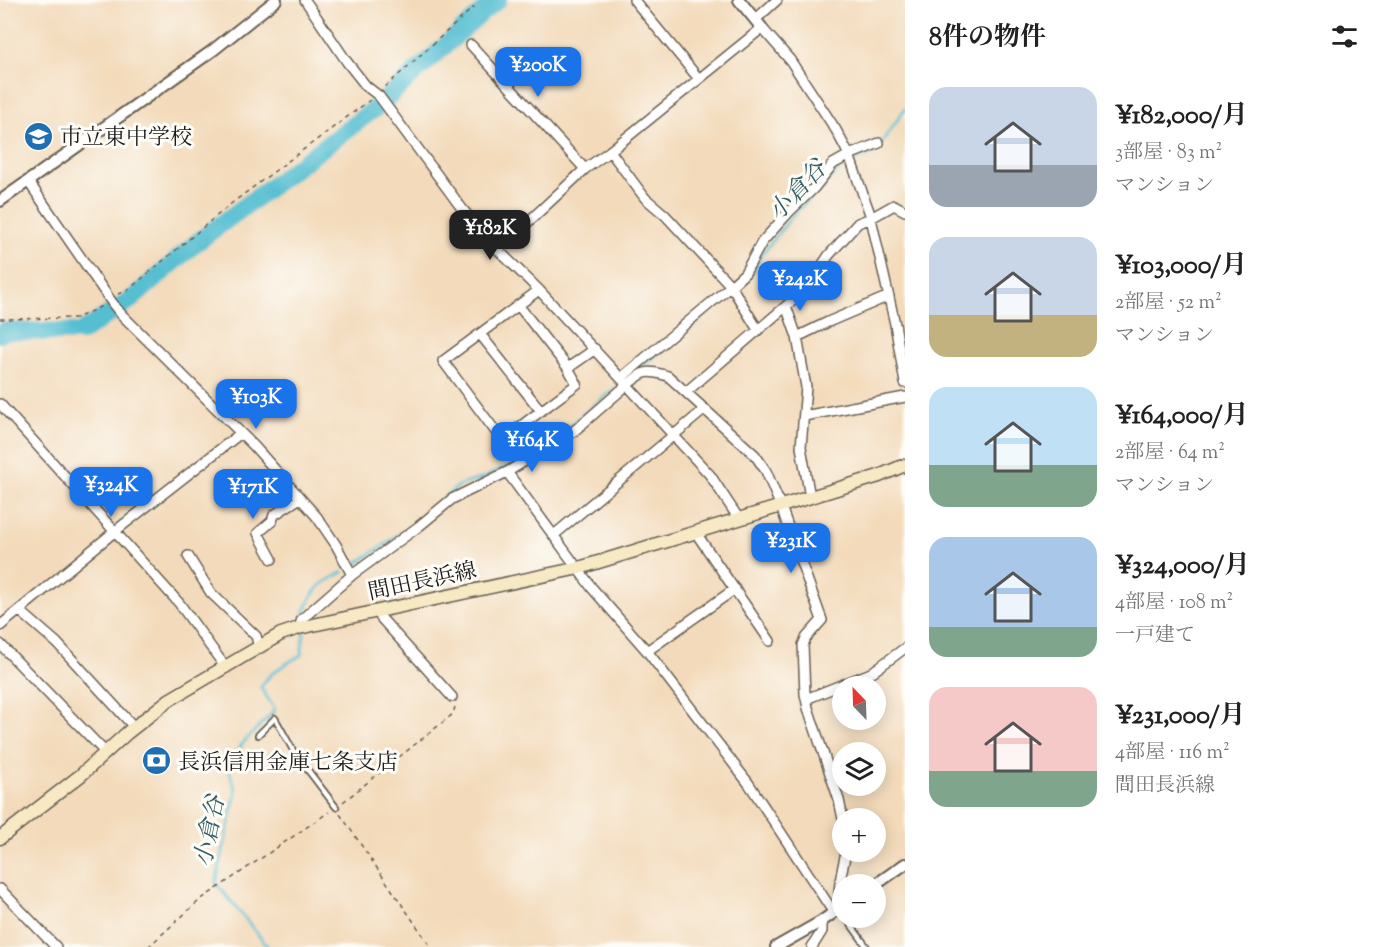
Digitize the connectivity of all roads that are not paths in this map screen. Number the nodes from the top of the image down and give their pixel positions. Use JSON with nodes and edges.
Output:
{"nodes":[{"id":1,"x":276,"y":0,"type":"edge"},
{"id":2,"x":305,"y":0,"type":"edge"},
{"id":3,"x":634,"y":0,"type":"edge"},
{"id":4,"x":739,"y":0,"type":"edge"},
{"id":5,"x":777,"y":0,"type":"edge"},
{"id":6,"x":758,"y":24,"type":"junction"},
{"id":7,"x":471,"y":45,"type":"dead end"},
{"id":8,"x":699,"y":79,"type":"junction"},
{"id":9,"x":879,"y":143,"type":"dead end"},
{"id":10,"x":610,"y":151,"type":"junction"},
{"id":11,"x":849,"y":155,"type":"junction"},
{"id":12,"x":585,"y":169,"type":"junction"},
{"id":13,"x":28,"y":181,"type":"junction"},
{"id":14,"x":0,"y":201,"type":"edge"},
{"id":15,"x":905,"y":211,"type":"edge"},
{"id":16,"x":871,"y":218,"type":"junction"},
{"id":17,"x":498,"y":250,"type":"junction"},
{"id":18,"x":731,"y":286,"type":"junction"},
{"id":19,"x":539,"y":290,"type":"junction"},
{"id":20,"x":889,"y":296,"type":"junction"},
{"id":21,"x":518,"y":306,"type":"junction"},
{"id":22,"x":786,"y":306,"type":"junction"},
{"id":23,"x":758,"y":330,"type":"junction"},
{"id":24,"x":480,"y":334,"type":"junction"},
{"id":25,"x":797,"y":337,"type":"junction"},
{"id":26,"x":595,"y":348,"type":"junction"},
{"id":27,"x":902,"y":349,"type":"edge"},
{"id":28,"x":568,"y":368,"type":"junction"},
{"id":29,"x":624,"y":382,"type":"junction"},
{"id":30,"x":905,"y":382,"type":"edge"},
{"id":31,"x":686,"y":392,"type":"junction"},
{"id":32,"x":905,"y":397,"type":"edge"},
{"id":33,"x":0,"y":404,"type":"edge"},
{"id":34,"x":705,"y":409,"type":"junction"},
{"id":35,"x":541,"y":411,"type":"junction"},
{"id":36,"x":804,"y":416,"type":"junction"},
{"id":37,"x":241,"y":433,"type":"junction"},
{"id":38,"x":673,"y":435,"type":"junction"},
{"id":39,"x":905,"y":465,"type":"edge"},
{"id":40,"x":507,"y":472,"type":"junction"},
{"id":41,"x":810,"y":497,"type":"junction"},
{"id":42,"x":300,"y":498,"type":"junction"},
{"id":43,"x":781,"y":507,"type":"junction"},
{"id":44,"x":739,"y":519,"type":"junction"},
{"id":45,"x":114,"y":532,"type":"junction"},
{"id":46,"x":696,"y":533,"type":"junction"},
{"id":47,"x":554,"y":535,"type":"junction"},
{"id":48,"x":188,"y":556,"type":"dead end"},
{"id":49,"x":272,"y":559,"type":"dead end"},
{"id":50,"x":579,"y":568,"type":"junction"},
{"id":51,"x":352,"y":575,"type":"junction"},
{"id":52,"x":735,"y":589,"type":"junction"},
{"id":53,"x":19,"y":610,"type":"junction"},
{"id":54,"x":378,"y":611,"type":"junction"},
{"id":55,"x":0,"y":626,"type":"edge"},
{"id":56,"x":298,"y":628,"type":"junction"},
{"id":57,"x":770,"y":641,"type":"dead end"},
{"id":58,"x":0,"y":644,"type":"edge"},
{"id":59,"x":259,"y":647,"type":"junction"},
{"id":60,"x":905,"y":648,"type":"edge"},
{"id":61,"x":647,"y":651,"type":"junction"},
{"id":62,"x":226,"y":668,"type":"junction"},
{"id":63,"x":452,"y":697,"type":"road end"},
{"id":64,"x":806,"y":699,"type":"junction"},
{"id":65,"x":135,"y":728,"type":"junction"},
{"id":66,"x":258,"y":735,"type":"dead end"},
{"id":67,"x":105,"y":753,"type":"junction"},
{"id":68,"x":336,"y":807,"type":"road end"},
{"id":69,"x":841,"y":808,"type":"edge"},
{"id":70,"x":0,"y":838,"type":"edge"},
{"id":71,"x":905,"y":864,"type":"edge"},
{"id":72,"x":886,"y":877,"type":"edge"},
{"id":73,"x":0,"y":889,"type":"edge"},
{"id":74,"x":832,"y":899,"type":"edge"},
{"id":75,"x":832,"y":916,"type":"edge"},
{"id":76,"x":822,"y":921,"type":"junction"},
{"id":77,"x":853,"y":928,"type":"edge"},
{"id":78,"x":56,"y":947,"type":"edge"},
{"id":79,"x":776,"y":947,"type":"edge"},
{"id":80,"x":812,"y":947,"type":"edge"},
{"id":81,"x":867,"y":947,"type":"edge"}],
"edges":[{"from":1,"to":13,"type":"street"},
{"from":2,"to":17,"type":"street"},
{"from":3,"to":8,"type":"street"},
{"from":4,"to":6,"type":"street"},
{"from":5,"to":6,"type":"street"},
{"from":6,"to":8,"type":"street"},
{"from":6,"to":11,"type":"street"},
{"from":7,"to":12,"type":"street"},
{"from":8,"to":10,"type":"street"},
{"from":9,"to":11,"type":"street"},
{"from":10,"to":12,"type":"street"},
{"from":10,"to":18,"type":"street"},
{"from":11,"to":16,"type":"street"},
{"from":11,"to":18,"type":"street"},
{"from":12,"to":17,"type":"street"},
{"from":13,"to":14,"type":"street"},
{"from":13,"to":37,"type":"street"},
{"from":15,"to":16,"type":"street"},
{"from":16,"to":20,"type":"street"},
{"from":16,"to":22,"type":"street"},
{"from":17,"to":19,"type":"street"},
{"from":18,"to":23,"type":"street"},
{"from":18,"to":29,"type":"street"},
{"from":19,"to":21,"type":"street"},
{"from":19,"to":26,"type":"street"},
{"from":20,"to":25,"type":"street"},
{"from":20,"to":27,"type":"street"},
{"from":21,"to":24,"type":"street"},
{"from":21,"to":28,"type":"street"},
{"from":22,"to":23,"type":"street"},
{"from":22,"to":25,"type":"street"},
{"from":23,"to":31,"type":"street"},
{"from":24,"to":35,"type":"street"},
{"from":24,"to":35,"type":"street"},
{"from":25,"to":36,"type":"street"},
{"from":26,"to":28,"type":"street"},
{"from":26,"to":29,"type":"street"},
{"from":27,"to":30,"type":"street"},
{"from":28,"to":35,"type":"street"},
{"from":29,"to":31,"type":"street"},
{"from":29,"to":38,"type":"street"},
{"from":29,"to":40,"type":"street"},
{"from":31,"to":34,"type":"street"},
{"from":32,"to":36,"type":"street"},
{"from":33,"to":45,"type":"street"},
{"from":34,"to":38,"type":"street"},
{"from":34,"to":43,"type":"street"},
{"from":36,"to":41,"type":"street"},
{"from":37,"to":42,"type":"street"},
{"from":37,"to":45,"type":"street"},
{"from":38,"to":44,"type":"street"},
{"from":38,"to":47,"type":"street"},
{"from":39,"to":41,"type":"main road","name":"間田長浜線"},
{"from":40,"to":47,"type":"street"},
{"from":40,"to":51,"type":"street"},
{"from":41,"to":43,"type":"main road","name":"間田長浜線"},
{"from":42,"to":49,"type":"street"},
{"from":42,"to":51,"type":"street"},
{"from":43,"to":44,"type":"main road","name":"間田長浜線"},
{"from":43,"to":64,"type":"street"},
{"from":44,"to":46,"type":"main road","name":"間田長浜線"},
{"from":45,"to":53,"type":"street"},
{"from":45,"to":62,"type":"street"},
{"from":46,"to":50,"type":"main road","name":"間田長浜線"},
{"from":46,"to":52,"type":"street"},
{"from":47,"to":50,"type":"street"},
{"from":48,"to":59,"type":"street"},
{"from":50,"to":54,"type":"main road","name":"間田長浜線"},
{"from":50,"to":61,"type":"street"},
{"from":51,"to":56,"type":"street"},
{"from":52,"to":57,"type":"street"},
{"from":52,"to":61,"type":"street"},
{"from":53,"to":55,"type":"street"},
{"from":53,"to":65,"type":"street"},
{"from":54,"to":56,"type":"main road","name":"間田長浜線"},
{"from":54,"to":63,"type":"street"},
{"from":56,"to":59,"type":"main road","name":"間田長浜線"},
{"from":58,"to":67,"type":"street"},
{"from":59,"to":62,"type":"main road","name":"間田長浜線"},
{"from":60,"to":64,"type":"street"},
{"from":61,"to":74,"type":"street"},
{"from":62,"to":65,"type":"main road","name":"間田長浜線"},
{"from":64,"to":69,"type":"street"},
{"from":65,"to":67,"type":"main road","name":"間田長浜線"},
{"from":66,"to":68,"type":"lane"},
{"from":67,"to":70,"type":"main road","name":"間田長浜線"},
{"from":71,"to":72,"type":"street"},
{"from":73,"to":78,"type":"street"},
{"from":75,"to":76,"type":"street"},
{"from":76,"to":79,"type":"street"},
{"from":76,"to":80,"type":"street"},
{"from":77,"to":81,"type":"lane"}]}
